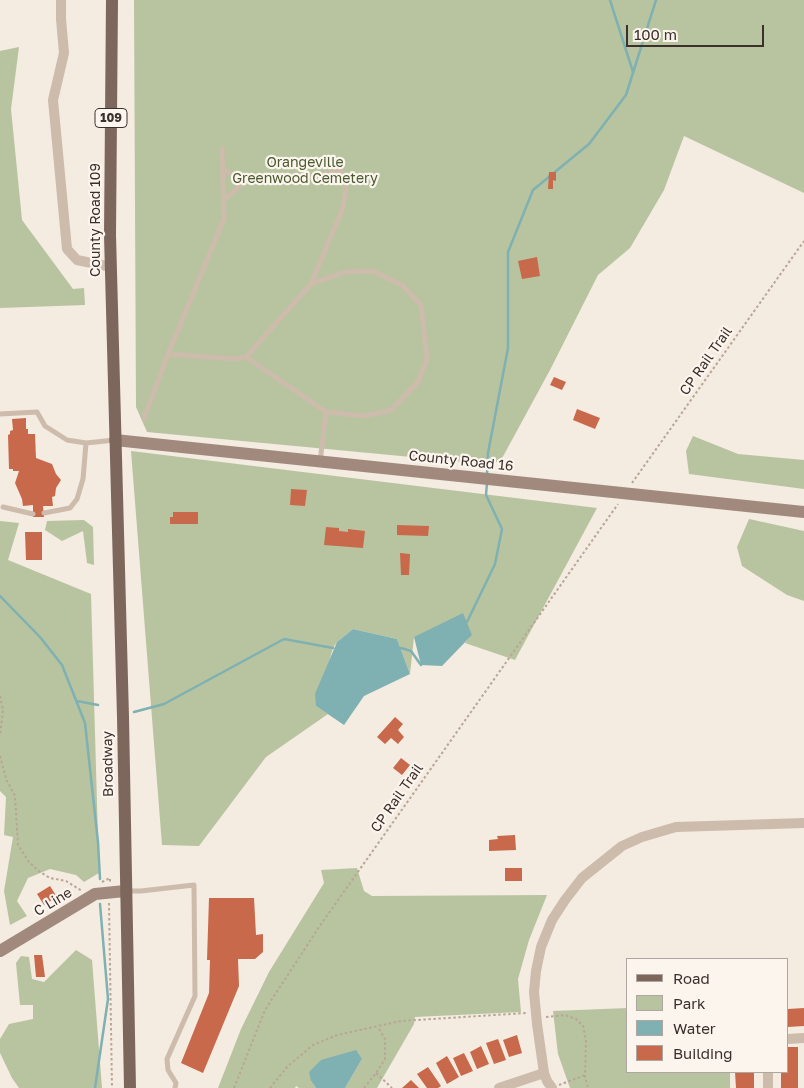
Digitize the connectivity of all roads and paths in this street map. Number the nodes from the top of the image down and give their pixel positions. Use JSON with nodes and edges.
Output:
{"nodes":[{"id":1,"x":61,"y":0,"type":"edge"},
{"id":2,"x":112,"y":0,"type":"edge"},
{"id":3,"x":222,"y":149,"type":"dead end"},
{"id":4,"x":222,"y":169,"type":"junction"},
{"id":5,"x":244,"y":181,"type":"junction"},
{"id":6,"x":223,"y":201,"type":"junction"},
{"id":7,"x":804,"y":241,"type":"edge"},
{"id":8,"x":111,"y":267,"type":"junction"},
{"id":9,"x":311,"y":284,"type":"junction"},
{"id":10,"x":168,"y":354,"type":"junction"},
{"id":11,"x":246,"y":357,"type":"junction"},
{"id":12,"x":326,"y":412,"type":"junction"},
{"id":13,"x":0,"y":414,"type":"edge"},
{"id":14,"x":144,"y":419,"type":"dead end"},
{"id":15,"x":115,"y":440,"type":"junction"},
{"id":16,"x":86,"y":443,"type":"junction"},
{"id":17,"x":320,"y":462,"type":"junction"},
{"id":18,"x":625,"y":493,"type":"junction"},
{"id":19,"x":3,"y":507,"type":"dead end"},
{"id":20,"x":804,"y":512,"type":"edge"},
{"id":21,"x":44,"y":513,"type":"dead end"},
{"id":22,"x":33,"y":514,"type":"dead end"},
{"id":23,"x":0,"y":696,"type":"edge"},
{"id":24,"x":0,"y":736,"type":"edge"},
{"id":25,"x":0,"y":756,"type":"edge"},
{"id":26,"x":804,"y":823,"type":"edge"},
{"id":27,"x":80,"y":889,"type":"dead end"},
{"id":28,"x":126,"y":891,"type":"junction"},
{"id":29,"x":108,"y":893,"type":"junction"},
{"id":30,"x":0,"y":951,"type":"edge"},
{"id":31,"x":536,"y":1015,"type":"junction"},
{"id":32,"x":378,"y":1026,"type":"junction"},
{"id":33,"x":804,"y":1038,"type":"edge"},
{"id":34,"x":789,"y":1039,"type":"edge"},
{"id":35,"x":376,"y":1073,"type":"junction"},
{"id":36,"x":544,"y":1073,"type":"junction"},
{"id":37,"x":768,"y":1073,"type":"edge"},
{"id":38,"x":585,"y":1075,"type":"junction"},
{"id":39,"x":112,"y":1088,"type":"edge"},
{"id":40,"x":130,"y":1088,"type":"edge"},
{"id":41,"x":174,"y":1088,"type":"edge"},
{"id":42,"x":234,"y":1088,"type":"edge"},
{"id":43,"x":270,"y":1088,"type":"edge"},
{"id":44,"x":364,"y":1088,"type":"edge"},
{"id":45,"x":392,"y":1088,"type":"edge"},
{"id":46,"x":499,"y":1088,"type":"edge"},
{"id":47,"x":553,"y":1088,"type":"edge"},
{"id":48,"x":588,"y":1088,"type":"edge"},
{"id":49,"x":768,"y":1088,"type":"edge"}],
"edges":[{"from":1,"to":8,"type":"street"},
{"from":2,"to":8,"type":"main road","name":"County Road 109","number":"109"},
{"from":3,"to":4,"type":"lane"},
{"from":4,"to":5,"type":"lane"},
{"from":4,"to":6,"type":"lane"},
{"from":5,"to":6,"type":"lane"},
{"from":5,"to":9,"type":"lane"},
{"from":6,"to":10,"type":"lane"},
{"from":7,"to":18,"type":"path","name":"CP Rail Trail"},
{"from":8,"to":15,"type":"main road","name":"County Road 109","number":"109"},
{"from":9,"to":11,"type":"lane"},
{"from":9,"to":12,"type":"lane"},
{"from":10,"to":11,"type":"lane"},
{"from":10,"to":14,"type":"lane"},
{"from":11,"to":12,"type":"lane"},
{"from":12,"to":17,"type":"lane"},
{"from":13,"to":16,"type":"lane"},
{"from":15,"to":16,"type":"lane"},
{"from":15,"to":17,"type":"main road","name":"County Road 16"},
{"from":15,"to":28,"type":"main road","name":"Broadway"},
{"from":16,"to":21,"type":"lane"},
{"from":17,"to":18,"type":"main road","name":"County Road 16"},
{"from":18,"to":20,"type":"main road","name":"County Road 16"},
{"from":18,"to":42,"type":"path","name":"CP Rail Trail"},
{"from":19,"to":22,"type":"lane"},
{"from":23,"to":24,"type":"path"},
{"from":25,"to":27,"type":"path"},
{"from":26,"to":31,"type":"street"},
{"from":28,"to":29,"type":"main road","name":"C Line"},
{"from":28,"to":40,"type":"main road","name":"Broadway"},
{"from":28,"to":41,"type":"lane"},
{"from":29,"to":30,"type":"main road","name":"C Line"},
{"from":29,"to":39,"type":"path"},
{"from":31,"to":32,"type":"path"},
{"from":31,"to":36,"type":"street"},
{"from":31,"to":38,"type":"path"},
{"from":32,"to":35,"type":"path"},
{"from":32,"to":43,"type":"path"},
{"from":33,"to":34,"type":"street"},
{"from":35,"to":44,"type":"path"},
{"from":35,"to":45,"type":"path"},
{"from":36,"to":46,"type":"street"},
{"from":36,"to":47,"type":"street"},
{"from":37,"to":49,"type":"street"},
{"from":38,"to":47,"type":"path"},
{"from":38,"to":48,"type":"path"}]}
